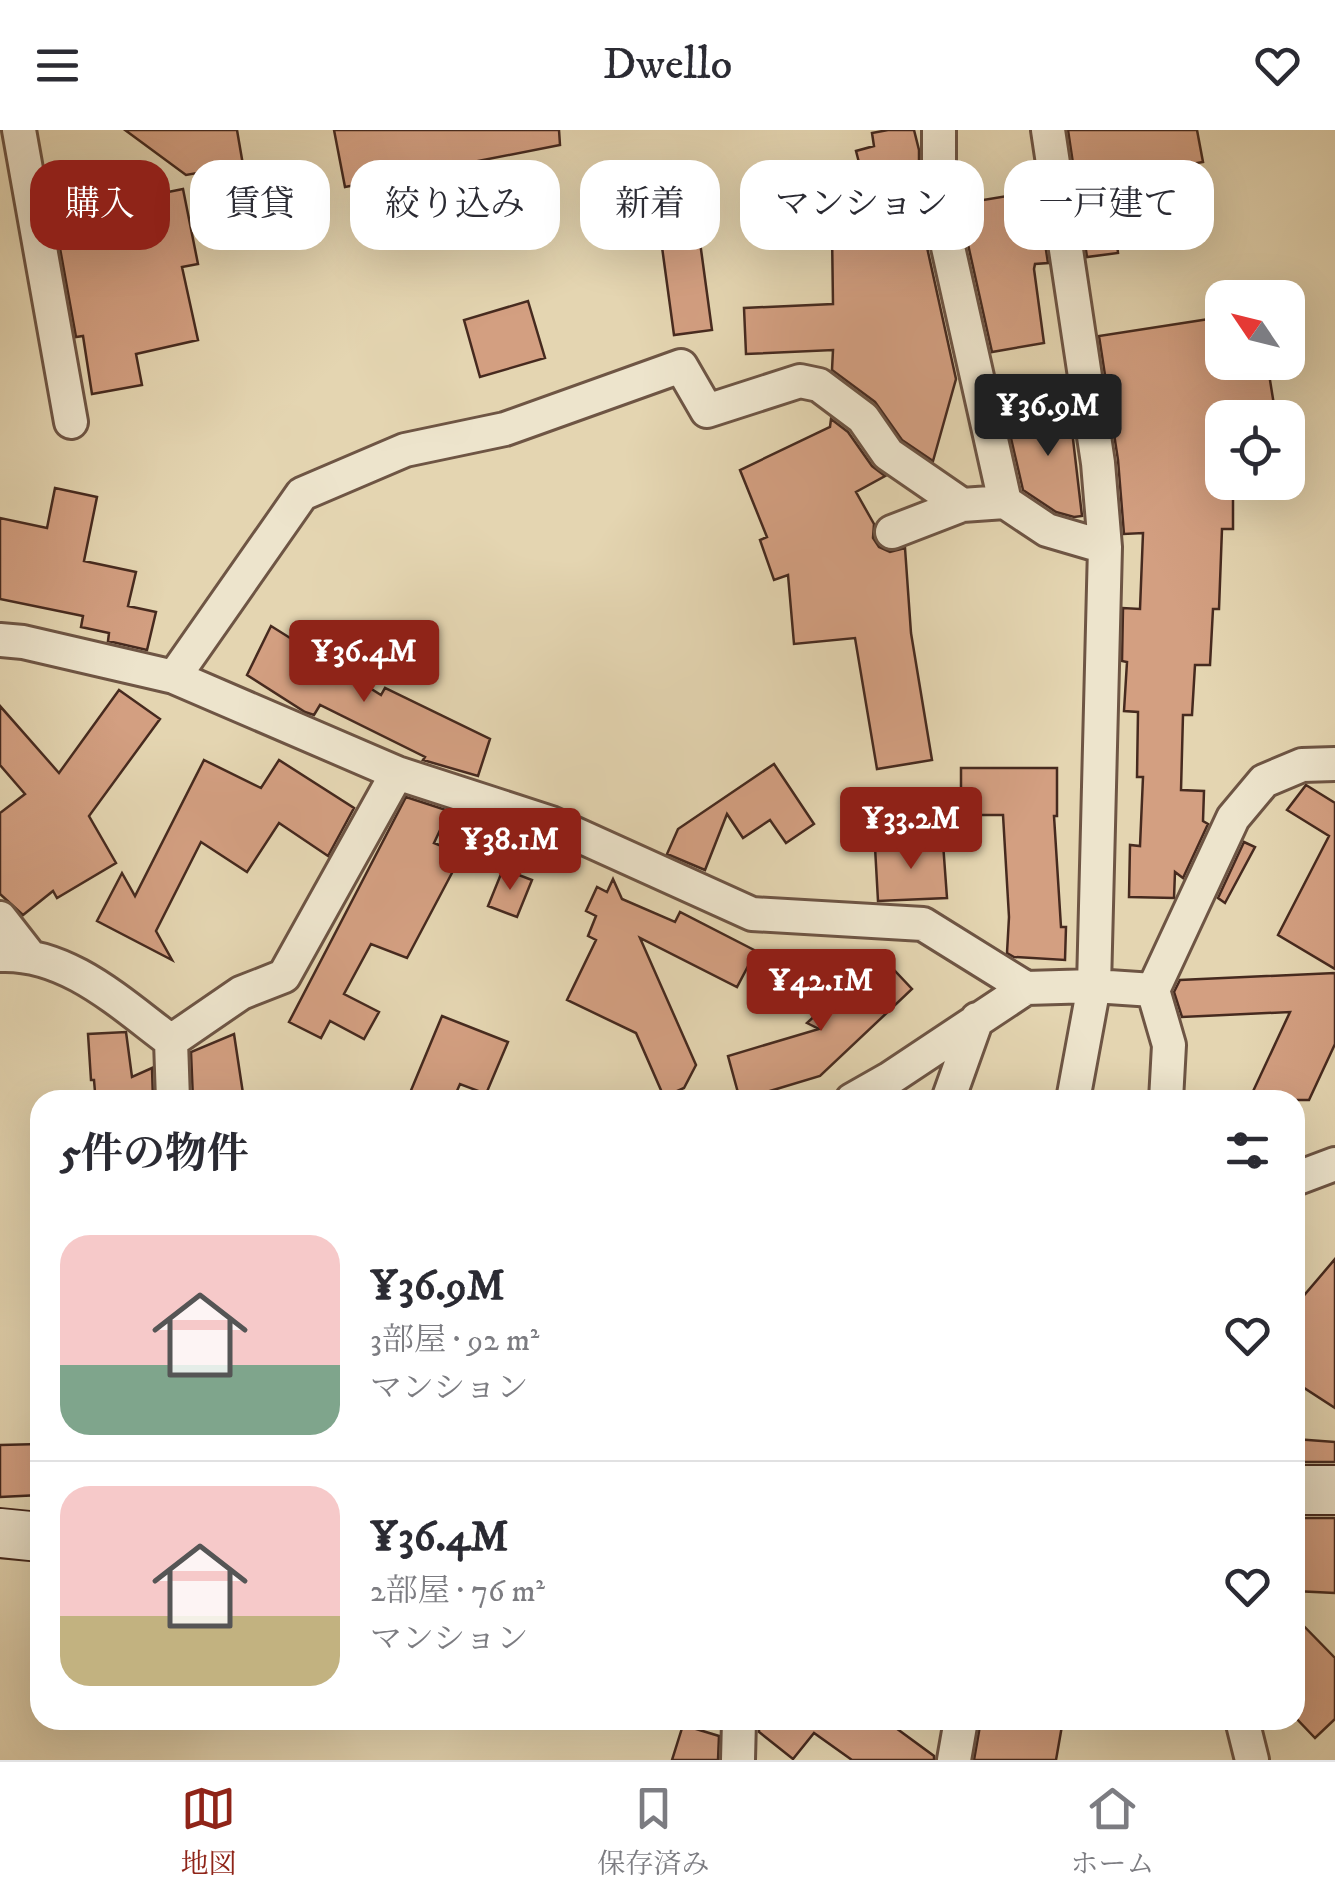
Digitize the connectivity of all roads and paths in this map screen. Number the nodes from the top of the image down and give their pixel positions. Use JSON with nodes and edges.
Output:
{"nodes":[{"id":1,"x":18,"y":130,"type":"edge"},
{"id":2,"x":939,"y":130,"type":"edge"},
{"id":3,"x":1048,"y":130,"type":"edge"},
{"id":4,"x":71,"y":422,"type":"dead end"},
{"id":5,"x":1005,"y":502,"type":"junction"},
{"id":6,"x":962,"y":504,"type":"junction"},
{"id":7,"x":892,"y":532,"type":"dead end"},
{"id":8,"x":1105,"y":548,"type":"junction"},
{"id":9,"x":0,"y":640,"type":"edge"},
{"id":10,"x":174,"y":677,"type":"junction"},
{"id":11,"x":1335,"y":764,"type":"edge"},
{"id":12,"x":397,"y":774,"type":"junction"},
{"id":13,"x":0,"y":918,"type":"edge"},
{"id":14,"x":14,"y":955,"type":"edge"},
{"id":15,"x":1094,"y":986,"type":"junction"},
{"id":16,"x":1026,"y":988,"type":"junction"},
{"id":17,"x":1152,"y":990,"type":"junction"},
{"id":18,"x":977,"y":1019,"type":"junction"},
{"id":19,"x":171,"y":1041,"type":"junction"},
{"id":20,"x":173,"y":1090,"type":"edge"},
{"id":21,"x":870,"y":1090,"type":"edge"},
{"id":22,"x":952,"y":1090,"type":"edge"},
{"id":23,"x":1075,"y":1090,"type":"edge"},
{"id":24,"x":1167,"y":1090,"type":"edge"},
{"id":25,"x":1335,"y":1164,"type":"edge"},
{"id":26,"x":1305,"y":1176,"type":"edge"},
{"id":27,"x":1305,"y":1490,"type":"edge"},
{"id":28,"x":1335,"y":1490,"type":"edge"},
{"id":29,"x":0,"y":1533,"type":"edge"},
{"id":30,"x":30,"y":1536,"type":"edge"},
{"id":31,"x":739,"y":1730,"type":"edge"},
{"id":32,"x":958,"y":1730,"type":"edge"},
{"id":33,"x":1244,"y":1730,"type":"edge"},
{"id":34,"x":738,"y":1760,"type":"edge"},
{"id":35,"x":954,"y":1760,"type":"edge"},
{"id":36,"x":1252,"y":1760,"type":"edge"}],
"edges":[{"from":1,"to":4,"type":"street"},
{"from":2,"to":5,"type":"street"},
{"from":3,"to":8,"type":"street"},
{"from":5,"to":6,"type":"street"},
{"from":5,"to":8,"type":"street"},
{"from":6,"to":7,"type":"street"},
{"from":6,"to":10,"type":"street"},
{"from":8,"to":15,"type":"street"},
{"from":9,"to":10,"type":"street"},
{"from":10,"to":12,"type":"street"},
{"from":11,"to":17,"type":"street"},
{"from":12,"to":16,"type":"street"},
{"from":12,"to":19,"type":"street"},
{"from":13,"to":14,"type":"street"},
{"from":14,"to":19,"type":"street"},
{"from":15,"to":16,"type":"street"},
{"from":15,"to":17,"type":"street"},
{"from":15,"to":23,"type":"street"},
{"from":16,"to":18,"type":"street"},
{"from":17,"to":24,"type":"street"},
{"from":18,"to":21,"type":"street"},
{"from":18,"to":22,"type":"street"},
{"from":19,"to":20,"type":"street"},
{"from":25,"to":26,"type":"street"},
{"from":27,"to":28,"type":"main road"},
{"from":29,"to":30,"type":"main road"},
{"from":31,"to":34,"type":"street"},
{"from":32,"to":35,"type":"street"},
{"from":33,"to":36,"type":"street"}]}
